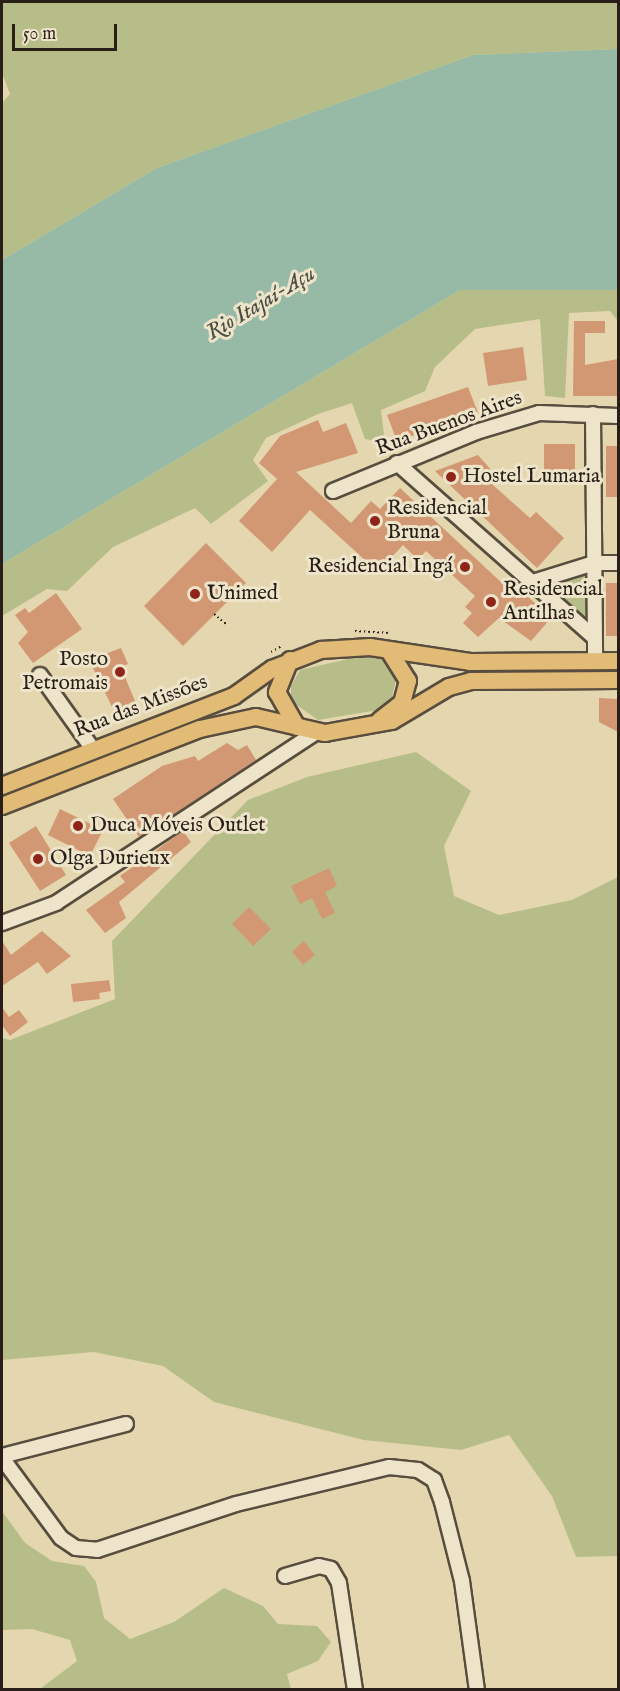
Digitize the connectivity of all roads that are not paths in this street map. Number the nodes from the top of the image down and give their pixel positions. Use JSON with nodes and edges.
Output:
{"nodes":[{"id":1,"x":593,"y":414,"type":"junction"},
{"id":2,"x":618,"y":416,"type":"edge"},
{"id":3,"x":396,"y":463,"type":"junction"},
{"id":4,"x":333,"y":491,"type":"dead end"},
{"id":5,"x":594,"y":563,"type":"junction"},
{"id":6,"x":618,"y":563,"type":"edge"},
{"id":7,"x":533,"y":582,"type":"junction"},
{"id":8,"x":594,"y":637,"type":"junction"},
{"id":9,"x":289,"y":652,"type":"junction"},
{"id":10,"x":390,"y":652,"type":"junction"},
{"id":11,"x":595,"y":661,"type":"junction"},
{"id":12,"x":618,"y":661,"type":"edge"},
{"id":13,"x":40,"y":675,"type":"dead end"},
{"id":14,"x":618,"y":680,"type":"edge"},
{"id":15,"x":372,"y":725,"type":"junction"},
{"id":16,"x":298,"y":728,"type":"junction"},
{"id":17,"x":315,"y":733,"type":"junction"},
{"id":18,"x":92,"y":748,"type":"junction"},
{"id":19,"x":2,"y":786,"type":"edge"},
{"id":20,"x":2,"y":806,"type":"edge"},
{"id":21,"x":2,"y":923,"type":"edge"},
{"id":22,"x":126,"y":1424,"type":"dead end"},
{"id":23,"x":2,"y":1457,"type":"edge"},
{"id":24,"x":285,"y":1576,"type":"dead end"},
{"id":25,"x":355,"y":1689,"type":"edge"},
{"id":26,"x":477,"y":1689,"type":"edge"}],
"edges":[{"from":1,"to":2,"type":"street","name":"Rua Buenos Aires"},
{"from":1,"to":3,"type":"street","name":"Rua Buenos Aires"},
{"from":1,"to":5,"type":"street"},
{"from":3,"to":4,"type":"street","name":"Rua Buenos Aires"},
{"from":3,"to":7,"type":"street"},
{"from":5,"to":6,"type":"street"},
{"from":5,"to":7,"type":"street"},
{"from":5,"to":8,"type":"street"},
{"from":7,"to":8,"type":"street"},
{"from":8,"to":11,"type":"street"},
{"from":9,"to":10,"type":"main road"},
{"from":9,"to":16,"type":"main road"},
{"from":9,"to":18,"type":"main road","name":"Rua das Missões"},
{"from":10,"to":11,"type":"main road"},
{"from":10,"to":15,"type":"main road"},
{"from":11,"to":12,"type":"main road"},
{"from":13,"to":18,"type":"street"},
{"from":14,"to":15,"type":"main road"},
{"from":15,"to":17,"type":"main road"},
{"from":16,"to":17,"type":"main road"},
{"from":16,"to":20,"type":"main road","name":"Rua das Missões"},
{"from":17,"to":21,"type":"street"},
{"from":18,"to":19,"type":"main road","name":"Rua das Missões"},
{"from":22,"to":23,"type":"street"},
{"from":23,"to":26,"type":"street"},
{"from":24,"to":25,"type":"street"}]}
